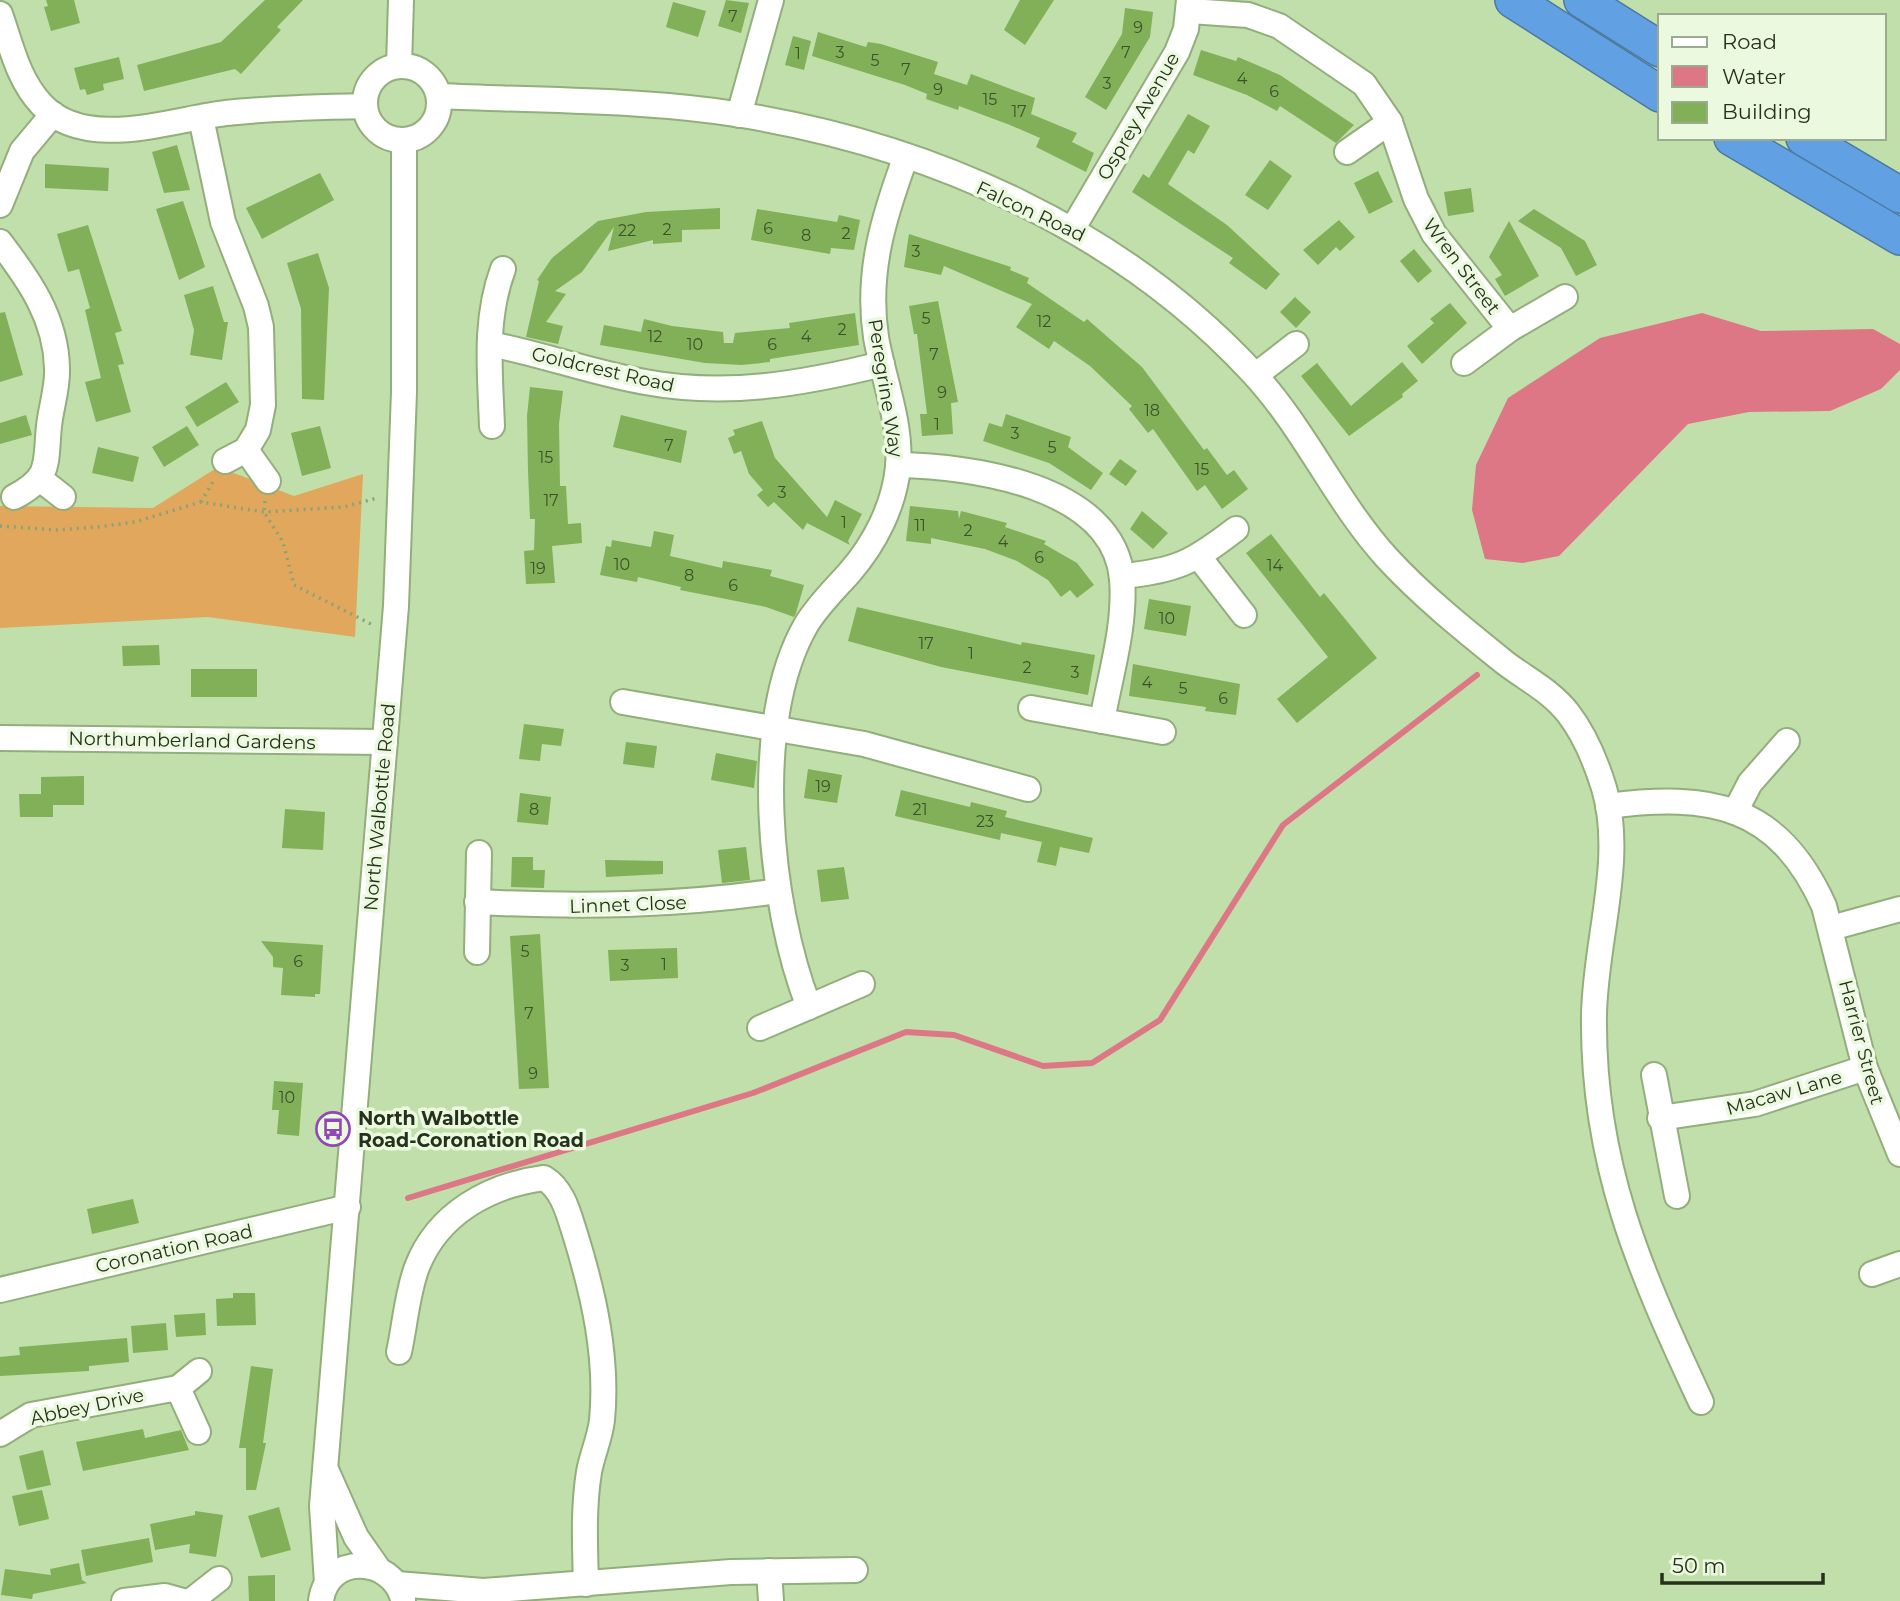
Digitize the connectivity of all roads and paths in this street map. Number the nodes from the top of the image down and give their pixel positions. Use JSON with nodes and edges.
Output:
{"nodes":[{"id":1,"x":401,"y":0,"type":"edge"},
{"id":2,"x":771,"y":0,"type":"edge"},
{"id":3,"x":1513,"y":0,"type":"edge"},
{"id":4,"x":1582,"y":0,"type":"edge"},
{"id":5,"x":1189,"y":5,"type":"edge"},
{"id":6,"x":0,"y":14,"type":"edge"},
{"id":7,"x":1658,"y":48,"type":"edge"},
{"id":8,"x":399,"y":66,"type":"junction"},
{"id":9,"x":1658,"y":93,"type":"edge"},
{"id":10,"x":440,"y":96,"type":"junction"},
{"id":11,"x":365,"y":106,"type":"junction"},
{"id":12,"x":53,"y":114,"type":"junction"},
{"id":13,"x":739,"y":115,"type":"junction"},
{"id":14,"x":201,"y":118,"type":"junction"},
{"id":15,"x":1390,"y":122,"type":"junction"},
{"id":16,"x":1735,"y":140,"type":"edge"},
{"id":17,"x":1807,"y":140,"type":"edge"},
{"id":18,"x":404,"y":141,"type":"junction"},
{"id":19,"x":1347,"y":152,"type":"dead end"},
{"id":20,"x":906,"y":156,"type":"junction"},
{"id":21,"x":1900,"y":195,"type":"edge"},
{"id":22,"x":0,"y":205,"type":"edge"},
{"id":23,"x":1073,"y":228,"type":"junction"},
{"id":24,"x":1900,"y":237,"type":"edge"},
{"id":25,"x":0,"y":243,"type":"edge"},
{"id":26,"x":503,"y":269,"type":"dead end"},
{"id":27,"x":1564,"y":297,"type":"dead end"},
{"id":28,"x":1510,"y":329,"type":"junction"},
{"id":29,"x":490,"y":344,"type":"junction"},
{"id":30,"x":1297,"y":344,"type":"dead end"},
{"id":31,"x":1464,"y":363,"type":"dead end"},
{"id":32,"x":882,"y":364,"type":"junction"},
{"id":33,"x":1256,"y":375,"type":"junction"},
{"id":34,"x":492,"y":426,"type":"dead end"},
{"id":35,"x":898,"y":465,"type":"junction"},
{"id":36,"x":40,"y":479,"type":"junction"},
{"id":37,"x":268,"y":481,"type":"joint"},
{"id":38,"x":400,"y":495,"type":"junction"},
{"id":39,"x":14,"y":496,"type":"dead end"},
{"id":40,"x":63,"y":498,"type":"dead end"},
{"id":41,"x":264,"y":512,"type":"junction"},
{"id":42,"x":0,"y":526,"type":"edge"},
{"id":43,"x":1237,"y":529,"type":"dead end"},
{"id":44,"x":1199,"y":557,"type":"junction"},
{"id":45,"x":1122,"y":576,"type":"junction"},
{"id":46,"x":1244,"y":615,"type":"dead end"},
{"id":47,"x":393,"y":636,"type":"junction"},
{"id":48,"x":623,"y":702,"type":"dead end"},
{"id":49,"x":1031,"y":708,"type":"dead end"},
{"id":50,"x":1102,"y":721,"type":"junction"},
{"id":51,"x":776,"y":726,"type":"junction"},
{"id":52,"x":1163,"y":732,"type":"dead end"},
{"id":53,"x":0,"y":738,"type":"edge"},
{"id":54,"x":1787,"y":741,"type":"dead end"},
{"id":55,"x":385,"y":742,"type":"junction"},
{"id":56,"x":1028,"y":789,"type":"dead end"},
{"id":57,"x":1608,"y":806,"type":"junction"},
{"id":58,"x":1735,"y":812,"type":"junction"},
{"id":59,"x":479,"y":853,"type":"dead end"},
{"id":60,"x":778,"y":891,"type":"junction"},
{"id":61,"x":477,"y":902,"type":"junction"},
{"id":62,"x":1900,"y":909,"type":"edge"},
{"id":63,"x":1831,"y":928,"type":"junction"},
{"id":64,"x":477,"y":952,"type":"dead end"},
{"id":65,"x":862,"y":984,"type":"dead end"},
{"id":66,"x":809,"y":1007,"type":"junction"},
{"id":67,"x":760,"y":1028,"type":"dead end"},
{"id":68,"x":1865,"y":1068,"type":"junction"},
{"id":69,"x":1654,"y":1076,"type":"dead end"},
{"id":70,"x":1660,"y":1118,"type":"junction"},
{"id":71,"x":1900,"y":1154,"type":"edge"},
{"id":72,"x":1677,"y":1196,"type":"dead end"},
{"id":73,"x":348,"y":1207,"type":"junction"},
{"id":74,"x":1900,"y":1264,"type":"edge"},
{"id":75,"x":1872,"y":1274,"type":"dead end"},
{"id":76,"x":0,"y":1290,"type":"edge"},
{"id":77,"x":399,"y":1352,"type":"dead end"},
{"id":78,"x":199,"y":1371,"type":"dead end"},
{"id":79,"x":178,"y":1388,"type":"junction"},
{"id":80,"x":1701,"y":1402,"type":"dead end"},
{"id":81,"x":198,"y":1432,"type":"dead end"},
{"id":82,"x":0,"y":1434,"type":"edge"},
{"id":83,"x":327,"y":1472,"type":"junction"},
{"id":84,"x":377,"y":1567,"type":"junction"},
{"id":85,"x":855,"y":1570,"type":"dead end"},
{"id":86,"x":769,"y":1571,"type":"junction"},
{"id":87,"x":219,"y":1579,"type":"dead end"},
{"id":88,"x":586,"y":1584,"type":"junction"},
{"id":89,"x":483,"y":1591,"type":"junction"},
{"id":90,"x":324,"y":1592,"type":"edge"},
{"id":91,"x":400,"y":1593,"type":"edge"},
{"id":92,"x":124,"y":1601,"type":"edge"},
{"id":93,"x":183,"y":1601,"type":"edge"},
{"id":94,"x":191,"y":1601,"type":"edge"},
{"id":95,"x":459,"y":1601,"type":"edge"},
{"id":96,"x":771,"y":1601,"type":"edge"}],
"edges":[{"from":1,"to":8,"type":"street"},
{"from":2,"to":13,"type":"street"},
{"from":3,"to":9,"type":"highway"},
{"from":4,"to":7,"type":"highway"},
{"from":5,"to":15,"type":"street","name":"Wren Street"},
{"from":5,"to":23,"type":"street","name":"Osprey Avenue"},
{"from":6,"to":12,"type":"street"},
{"from":8,"to":10,"type":"street"},
{"from":8,"to":11,"type":"street"},
{"from":10,"to":13,"type":"street","name":"Falcon Road"},
{"from":10,"to":18,"type":"street"},
{"from":11,"to":14,"type":"street"},
{"from":11,"to":18,"type":"street"},
{"from":12,"to":14,"type":"street"},
{"from":12,"to":22,"type":"street"},
{"from":13,"to":20,"type":"street","name":"Falcon Road"},
{"from":14,"to":37,"type":"street"},
{"from":15,"to":19,"type":"street"},
{"from":15,"to":28,"type":"street","name":"Wren Street"},
{"from":16,"to":24,"type":"highway"},
{"from":17,"to":21,"type":"highway"},
{"from":18,"to":38,"type":"street","name":"North Walbottle Road"},
{"from":20,"to":23,"type":"street","name":"Falcon Road"},
{"from":20,"to":32,"type":"street","name":"Peregrine Way"},
{"from":23,"to":33,"type":"street","name":"Falcon Road"},
{"from":25,"to":36,"type":"street"},
{"from":26,"to":29,"type":"street"},
{"from":27,"to":28,"type":"street","name":"Wren Street"},
{"from":28,"to":31,"type":"street","name":"Wren Street"},
{"from":29,"to":32,"type":"street","name":"Goldcrest Road"},
{"from":29,"to":34,"type":"street"},
{"from":30,"to":33,"type":"street"},
{"from":32,"to":35,"type":"street","name":"Peregrine Way"},
{"from":33,"to":57,"type":"street","name":"Falcon Road"},
{"from":35,"to":45,"type":"street"},
{"from":35,"to":51,"type":"street","name":"Peregrine Way"},
{"from":36,"to":39,"type":"street"},
{"from":36,"to":40,"type":"street"},
{"from":37,"to":41,"type":"path"},
{"from":38,"to":41,"type":"path"},
{"from":38,"to":47,"type":"street","name":"North Walbottle Road"},
{"from":41,"to":42,"type":"path"},
{"from":41,"to":47,"type":"path"},
{"from":43,"to":44,"type":"street"},
{"from":44,"to":45,"type":"street"},
{"from":44,"to":46,"type":"street"},
{"from":45,"to":50,"type":"street"},
{"from":47,"to":55,"type":"street","name":"North Walbottle Road"},
{"from":48,"to":51,"type":"street"},
{"from":49,"to":50,"type":"street"},
{"from":50,"to":52,"type":"street"},
{"from":51,"to":56,"type":"street"},
{"from":51,"to":60,"type":"street","name":"Peregrine Way"},
{"from":53,"to":55,"type":"street","name":"Northumberland Gardens"},
{"from":54,"to":58,"type":"street"},
{"from":55,"to":73,"type":"street","name":"North Walbottle Road"},
{"from":57,"to":58,"type":"street","name":"Harrier Street"},
{"from":57,"to":80,"type":"street","name":"Falcon Road"},
{"from":58,"to":63,"type":"street","name":"Harrier Street"},
{"from":59,"to":61,"type":"street"},
{"from":60,"to":61,"type":"street","name":"Linnet Close"},
{"from":60,"to":66,"type":"street","name":"Peregrine Way"},
{"from":61,"to":64,"type":"street"},
{"from":62,"to":63,"type":"street"},
{"from":63,"to":68,"type":"street","name":"Harrier Street"},
{"from":65,"to":66,"type":"street"},
{"from":66,"to":67,"type":"street"},
{"from":68,"to":70,"type":"street","name":"Macaw Lane"},
{"from":68,"to":71,"type":"street","name":"Harrier Street"},
{"from":69,"to":70,"type":"street"},
{"from":70,"to":72,"type":"street"},
{"from":73,"to":76,"type":"street","name":"Coronation Road"},
{"from":73,"to":83,"type":"street","name":"North Walbottle Road"},
{"from":74,"to":75,"type":"street"},
{"from":77,"to":88,"type":"street"},
{"from":78,"to":79,"type":"street","name":"Abbey Drive"},
{"from":79,"to":81,"type":"street"},
{"from":79,"to":82,"type":"street","name":"Abbey Drive"},
{"from":83,"to":84,"type":"street","name":"North Walbottle Road"},
{"from":83,"to":90,"type":"street","name":"North Walbottle Road"},
{"from":84,"to":90,"type":"street","name":"North Walbottle Road"},
{"from":84,"to":91,"type":"street","name":"North Walbottle Road"},
{"from":85,"to":86,"type":"street"},
{"from":86,"to":88,"type":"street"},
{"from":86,"to":96,"type":"street"},
{"from":87,"to":94,"type":"street"},
{"from":88,"to":89,"type":"street"},
{"from":89,"to":91,"type":"street"},
{"from":89,"to":95,"type":"street"},
{"from":92,"to":93,"type":"street"}]}
